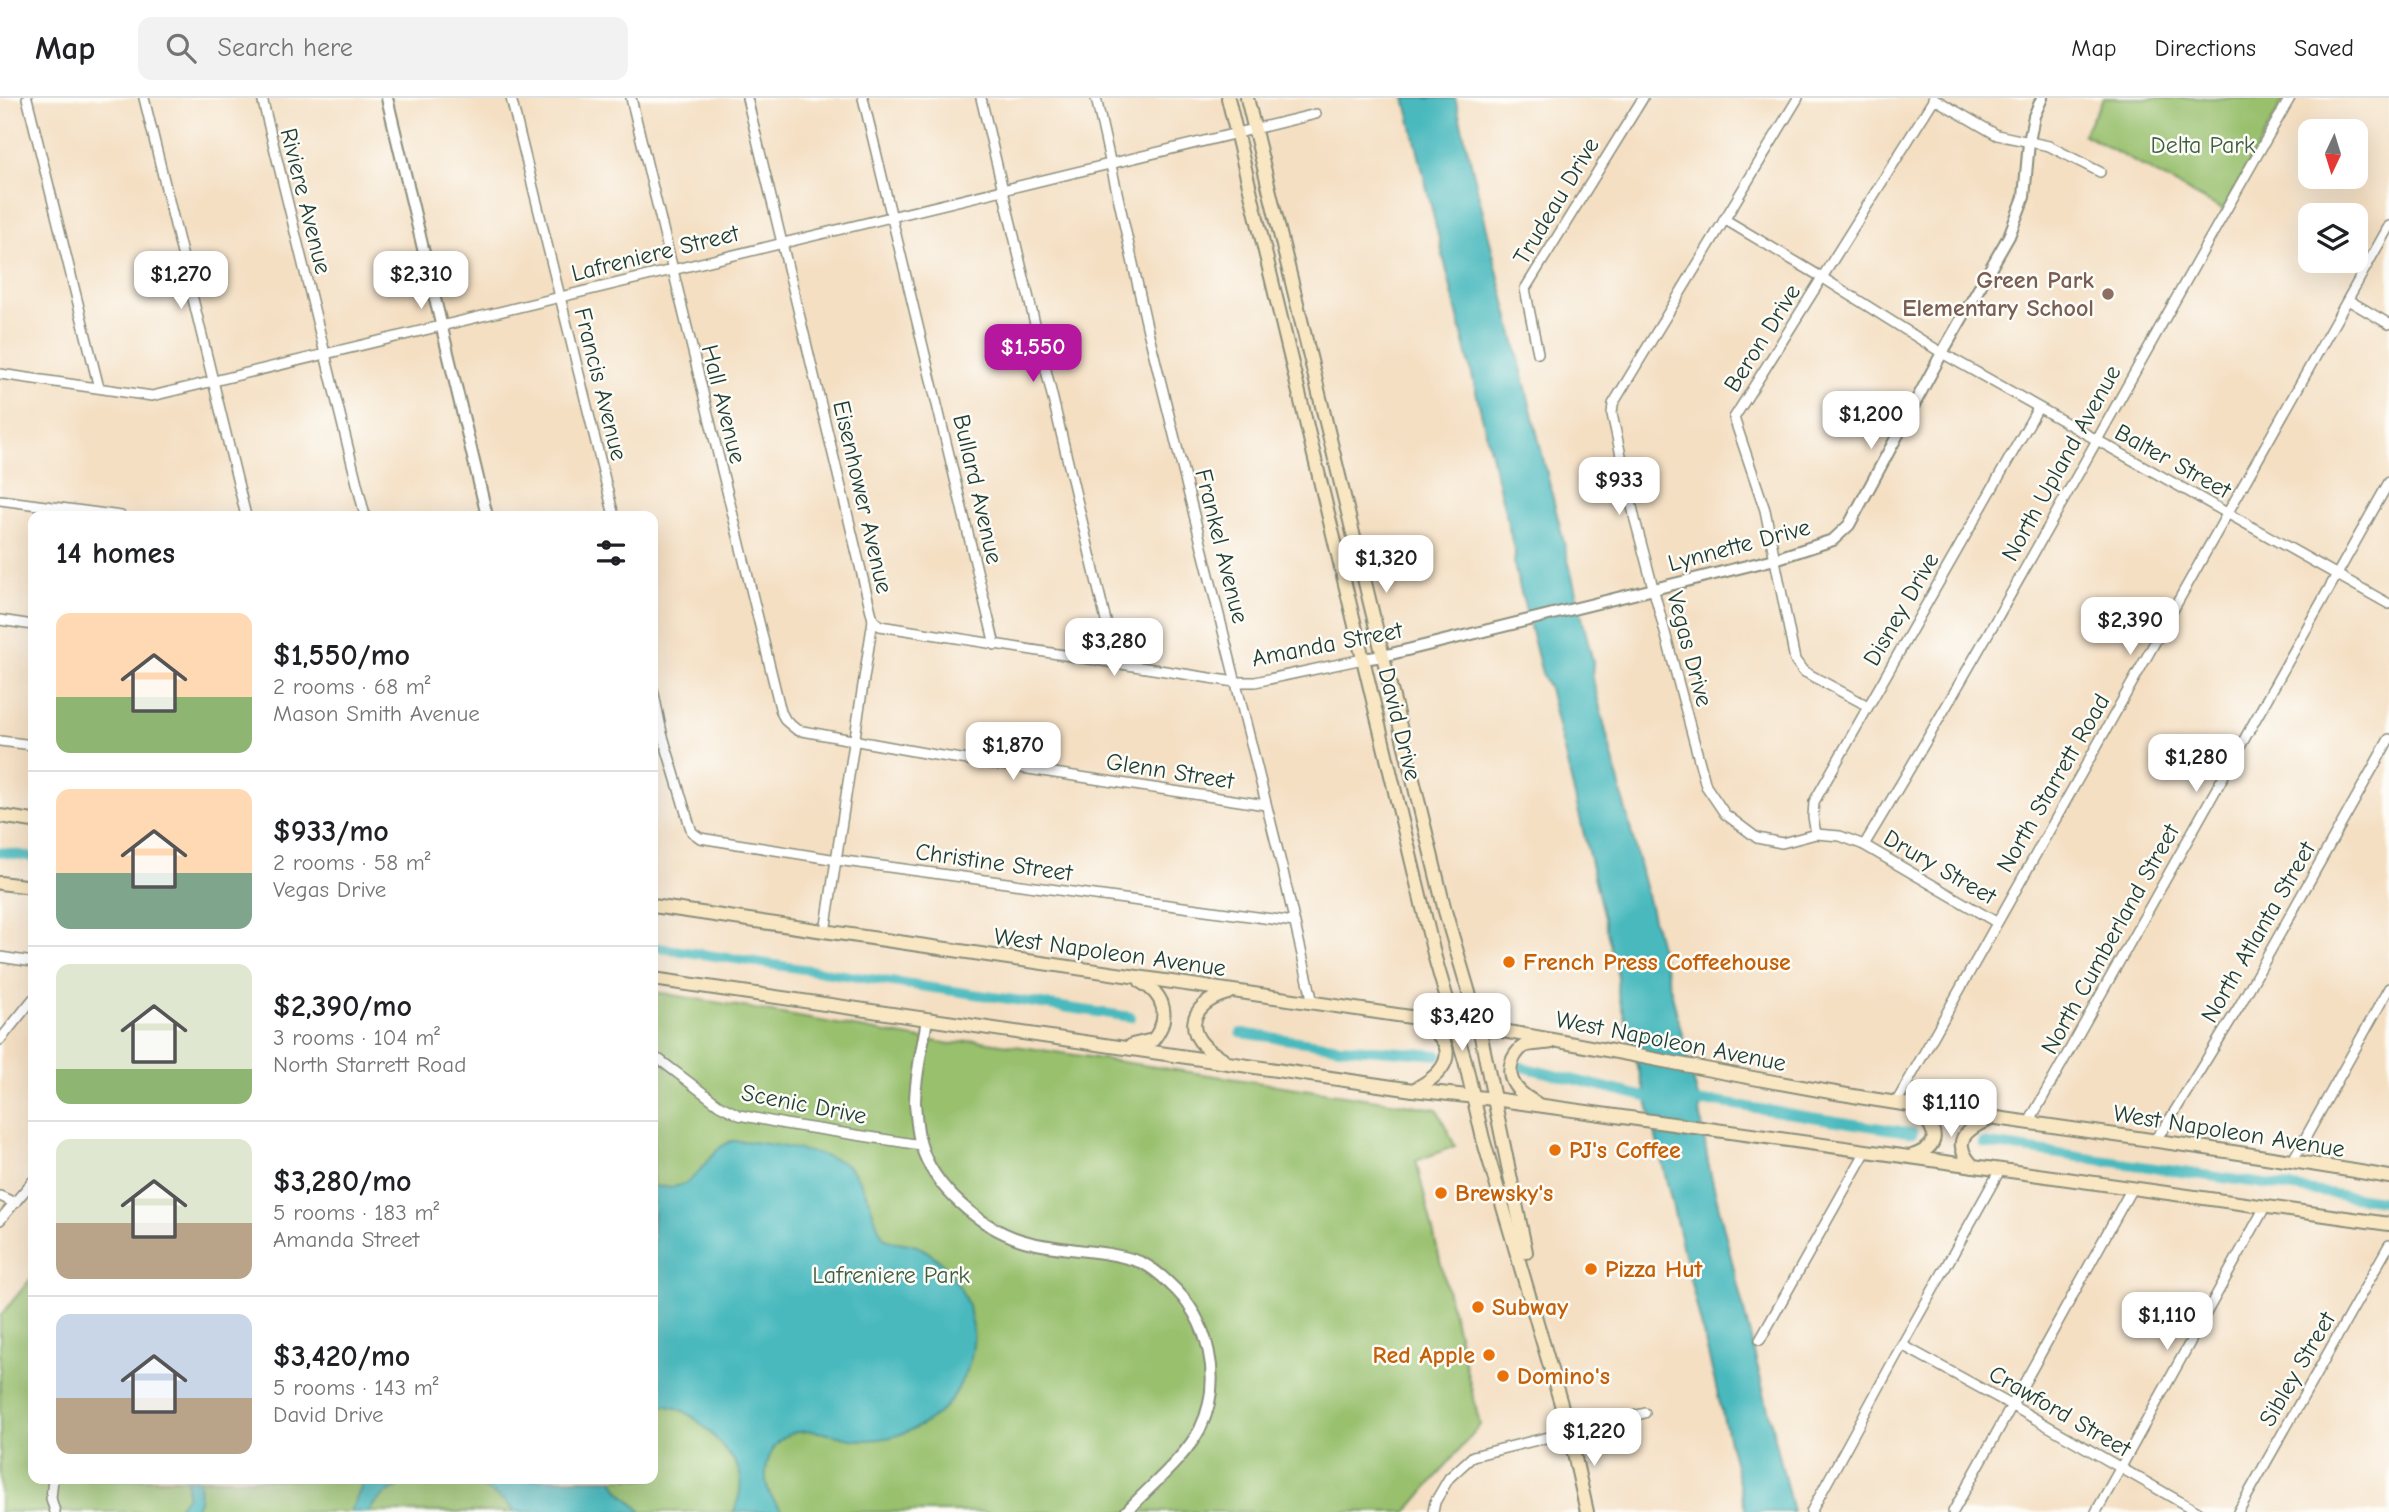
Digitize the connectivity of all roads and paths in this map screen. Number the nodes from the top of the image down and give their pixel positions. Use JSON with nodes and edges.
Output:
{"nodes":[{"id":1,"x":27,"y":98,"type":"edge"},
{"id":2,"x":144,"y":98,"type":"edge"},
{"id":3,"x":262,"y":98,"type":"edge"},
{"id":4,"x":387,"y":98,"type":"edge"},
{"id":5,"x":511,"y":98,"type":"edge"},
{"id":6,"x":631,"y":98,"type":"edge"},
{"id":7,"x":747,"y":98,"type":"edge"},
{"id":8,"x":863,"y":98,"type":"edge"},
{"id":9,"x":982,"y":98,"type":"edge"},
{"id":10,"x":1096,"y":98,"type":"edge"},
{"id":11,"x":1228,"y":98,"type":"edge"},
{"id":12,"x":1247,"y":98,"type":"edge"},
{"id":13,"x":1643,"y":98,"type":"edge"},
{"id":14,"x":1798,"y":98,"type":"edge"},
{"id":15,"x":1933,"y":98,"type":"edge"},
{"id":16,"x":2042,"y":98,"type":"edge"},
{"id":17,"x":2290,"y":98,"type":"edge"},
{"id":18,"x":1316,"y":114,"type":"dead end"},
{"id":19,"x":1254,"y":129,"type":"junction"},
{"id":20,"x":1237,"y":133,"type":"junction"},
{"id":21,"x":2029,"y":142,"type":"junction"},
{"id":22,"x":1111,"y":162,"type":"junction"},
{"id":23,"x":2099,"y":172,"type":"dead end"},
{"id":24,"x":1004,"y":188,"type":"junction"},
{"id":25,"x":891,"y":216,"type":"junction"},
{"id":26,"x":1724,"y":219,"type":"junction"},
{"id":27,"x":2389,"y":226,"type":"edge"},
{"id":28,"x":781,"y":242,"type":"junction"},
{"id":29,"x":671,"y":269,"type":"junction"},
{"id":30,"x":1823,"y":278,"type":"junction"},
{"id":31,"x":559,"y":296,"type":"junction"},
{"id":32,"x":2348,"y":300,"type":"junction"},
{"id":33,"x":2389,"y":324,"type":"edge"},
{"id":34,"x":441,"y":326,"type":"junction"},
{"id":35,"x":1538,"y":353,"type":"dead end"},
{"id":36,"x":1942,"y":353,"type":"junction"},
{"id":37,"x":324,"y":355,"type":"junction"},
{"id":38,"x":0,"y":374,"type":"edge"},
{"id":39,"x":213,"y":382,"type":"junction"},
{"id":40,"x":99,"y":388,"type":"junction"},
{"id":41,"x":1319,"y":389,"type":"junction"},
{"id":42,"x":1299,"y":393,"type":"junction"},
{"id":43,"x":2038,"y":408,"type":"junction"},
{"id":44,"x":2096,"y":440,"type":"junction"},
{"id":45,"x":2389,"y":482,"type":"edge"},
{"id":46,"x":0,"y":500,"type":"edge"},
{"id":47,"x":83,"y":511,"type":"edge"},
{"id":48,"x":245,"y":511,"type":"edge"},
{"id":49,"x":364,"y":511,"type":"edge"},
{"id":50,"x":486,"y":511,"type":"edge"},
{"id":51,"x":613,"y":511,"type":"edge"},
{"id":52,"x":2229,"y":514,"type":"junction"},
{"id":53,"x":1775,"y":559,"type":"junction"},
{"id":54,"x":2336,"y":575,"type":"junction"},
{"id":55,"x":1654,"y":589,"type":"junction"},
{"id":56,"x":2389,"y":604,"type":"edge"},
{"id":57,"x":1581,"y":608,"type":"joint"},
{"id":58,"x":0,"y":620,"type":"edge"},
{"id":59,"x":873,"y":620,"type":"junction"},
{"id":60,"x":28,"y":624,"type":"edge"},
{"id":61,"x":995,"y":645,"type":"junction"},
{"id":62,"x":1383,"y":656,"type":"junction"},
{"id":63,"x":1363,"y":659,"type":"junction"},
{"id":64,"x":1116,"y":663,"type":"junction"},
{"id":65,"x":1235,"y":681,"type":"junction"},
{"id":66,"x":1868,"y":706,"type":"junction"},
{"id":67,"x":658,"y":713,"type":"edge"},
{"id":68,"x":784,"y":718,"type":"joint"},
{"id":69,"x":2389,"y":739,"type":"edge"},
{"id":70,"x":854,"y":740,"type":"junction"},
{"id":71,"x":0,"y":741,"type":"edge"},
{"id":72,"x":28,"y":744,"type":"edge"},
{"id":73,"x":1266,"y":805,"type":"junction"},
{"id":74,"x":0,"y":816,"type":"edge"},
{"id":75,"x":28,"y":820,"type":"edge"},
{"id":76,"x":1816,"y":834,"type":"junction"},
{"id":77,"x":1864,"y":845,"type":"junction"},
{"id":78,"x":837,"y":860,"type":"junction"},
{"id":79,"x":0,"y":883,"type":"edge"},
{"id":80,"x":28,"y":886,"type":"edge"},
{"id":81,"x":658,"y":907,"type":"edge"},
{"id":82,"x":1294,"y":922,"type":"junction"},
{"id":83,"x":1996,"y":922,"type":"junction"},
{"id":84,"x":825,"y":932,"type":"junction"},
{"id":85,"x":0,"y":957,"type":"edge"},
{"id":86,"x":28,"y":961,"type":"edge"},
{"id":87,"x":1129,"y":977,"type":"junction"},
{"id":88,"x":658,"y":980,"type":"edge"},
{"id":89,"x":2389,"y":988,"type":"edge"},
{"id":90,"x":1236,"y":992,"type":"junction"},
{"id":91,"x":1313,"y":1003,"type":"junction"},
{"id":92,"x":28,"y":1005,"type":"edge"},
{"id":93,"x":1411,"y":1018,"type":"junction"},
{"id":94,"x":927,"y":1019,"type":"junction"},
{"id":95,"x":1455,"y":1023,"type":"junction"},
{"id":96,"x":1479,"y":1027,"type":"junction"},
{"id":97,"x":0,"y":1040,"type":"edge"},
{"id":98,"x":1566,"y":1041,"type":"junction"},
{"id":99,"x":1121,"y":1047,"type":"junction"},
{"id":100,"x":658,"y":1059,"type":"edge"},
{"id":101,"x":1231,"y":1063,"type":"junction"},
{"id":102,"x":1413,"y":1090,"type":"junction"},
{"id":103,"x":1473,"y":1098,"type":"junction"},
{"id":104,"x":1494,"y":1099,"type":"junction"},
{"id":105,"x":1896,"y":1103,"type":"junction"},
{"id":106,"x":1541,"y":1105,"type":"junction"},
{"id":107,"x":1913,"y":1105,"type":"junction"},
{"id":108,"x":1994,"y":1117,"type":"junction"},
{"id":109,"x":2029,"y":1122,"type":"junction"},
{"id":110,"x":2154,"y":1140,"type":"junction"},
{"id":111,"x":921,"y":1145,"type":"junction"},
{"id":112,"x":1866,"y":1151,"type":"junction"},
{"id":113,"x":1908,"y":1157,"type":"junction"},
{"id":114,"x":2293,"y":1160,"type":"junction"},
{"id":115,"x":1973,"y":1166,"type":"junction"},
{"id":116,"x":2000,"y":1170,"type":"junction"},
{"id":117,"x":2389,"y":1177,"type":"edge"},
{"id":118,"x":28,"y":1187,"type":"edge"},
{"id":119,"x":2133,"y":1188,"type":"junction"},
{"id":120,"x":0,"y":1196,"type":"edge"},
{"id":121,"x":15,"y":1203,"type":"junction"},
{"id":122,"x":2265,"y":1207,"type":"junction"},
{"id":123,"x":0,"y":1220,"type":"edge"},
{"id":124,"x":2389,"y":1224,"type":"edge"},
{"id":125,"x":2389,"y":1245,"type":"edge"},
{"id":126,"x":1760,"y":1340,"type":"dead end"},
{"id":127,"x":1902,"y":1345,"type":"junction"},
{"id":128,"x":1548,"y":1355,"type":"junction"},
{"id":129,"x":2012,"y":1406,"type":"junction"},
{"id":130,"x":1644,"y":1413,"type":"dead end"},
{"id":131,"x":1569,"y":1431,"type":"junction"},
{"id":132,"x":2121,"y":1467,"type":"junction"},
{"id":133,"x":52,"y":1484,"type":"edge"},
{"id":134,"x":55,"y":1512,"type":"edge"},
{"id":135,"x":1126,"y":1512,"type":"edge"},
{"id":136,"x":1433,"y":1512,"type":"edge"},
{"id":137,"x":1587,"y":1512,"type":"edge"},
{"id":138,"x":1811,"y":1512,"type":"edge"},
{"id":139,"x":1953,"y":1512,"type":"edge"},
{"id":140,"x":2096,"y":1512,"type":"edge"},
{"id":141,"x":2198,"y":1512,"type":"edge"},
{"id":142,"x":2238,"y":1512,"type":"edge"}],
"edges":[{"from":1,"to":40,"type":"street"},
{"from":2,"to":39,"type":"street"},
{"from":3,"to":37,"type":"street","name":"Riviere Avenue"},
{"from":4,"to":34,"type":"street"},
{"from":5,"to":31,"type":"street","name":"Francis Avenue"},
{"from":6,"to":29,"type":"street","name":"Hall Avenue"},
{"from":7,"to":28,"type":"street","name":"Eisenhower Avenue"},
{"from":8,"to":25,"type":"street","name":"Bullard Avenue"},
{"from":9,"to":24,"type":"street"},
{"from":10,"to":22,"type":"street","name":"Frankel Avenue"},
{"from":11,"to":20,"type":"main road","name":"David Drive"},
{"from":12,"to":19,"type":"main road","name":"David Drive"},
{"from":13,"to":35,"type":"street","name":"Trudeau Drive"},
{"from":14,"to":26,"type":"street","name":"Vegas Drive"},
{"from":15,"to":21,"type":"street"},
{"from":15,"to":30,"type":"street","name":"Beron Drive"},
{"from":16,"to":21,"type":"street","name":"Lynnette Drive"},
{"from":17,"to":44,"type":"street","name":"North Upland Avenue"},
{"from":18,"to":19,"type":"street","name":"Lafreniere Street"},
{"from":19,"to":20,"type":"street","name":"Lafreniere Street"},
{"from":19,"to":41,"type":"main road","name":"David Drive"},
{"from":20,"to":22,"type":"street","name":"Lafreniere Street"},
{"from":20,"to":42,"type":"main road","name":"David Drive"},
{"from":21,"to":23,"type":"street"},
{"from":21,"to":36,"type":"street","name":"Lynnette Drive"},
{"from":22,"to":24,"type":"street","name":"Lafreniere Street"},
{"from":22,"to":65,"type":"street","name":"Frankel Avenue"},
{"from":24,"to":25,"type":"street","name":"Lafreniere Street"},
{"from":24,"to":64,"type":"street"},
{"from":25,"to":28,"type":"street","name":"Lafreniere Street"},
{"from":25,"to":61,"type":"street","name":"Bullard Avenue"},
{"from":26,"to":30,"type":"street","name":"Balter Street"},
{"from":26,"to":55,"type":"street","name":"Vegas Drive"},
{"from":27,"to":32,"type":"street","name":"North Starrett Road"},
{"from":28,"to":29,"type":"street","name":"Lafreniere Street"},
{"from":28,"to":59,"type":"street","name":"Eisenhower Avenue"},
{"from":29,"to":31,"type":"street","name":"Lafreniere Street"},
{"from":29,"to":68,"type":"street","name":"Hall Avenue"},
{"from":30,"to":36,"type":"street","name":"Balter Street"},
{"from":30,"to":53,"type":"street","name":"Beron Drive"},
{"from":31,"to":34,"type":"street","name":"Lafreniere Street"},
{"from":31,"to":51,"type":"street","name":"Francis Avenue"},
{"from":32,"to":33,"type":"street"},
{"from":32,"to":52,"type":"street","name":"North Starrett Road"},
{"from":34,"to":37,"type":"street","name":"Lafreniere Street"},
{"from":34,"to":50,"type":"street"},
{"from":36,"to":43,"type":"street","name":"Balter Street"},
{"from":36,"to":53,"type":"street","name":"Lynnette Drive"},
{"from":37,"to":39,"type":"street","name":"Lafreniere Street"},
{"from":37,"to":49,"type":"street","name":"Riviere Avenue"},
{"from":38,"to":40,"type":"street","name":"Lafreniere Street"},
{"from":39,"to":40,"type":"street","name":"Lafreniere Street"},
{"from":39,"to":48,"type":"street"},
{"from":41,"to":42,"type":"main road"},
{"from":41,"to":62,"type":"main road","name":"David Drive"},
{"from":42,"to":63,"type":"main road","name":"David Drive"},
{"from":43,"to":44,"type":"street","name":"Balter Street"},
{"from":43,"to":66,"type":"street","name":"Disney Drive"},
{"from":44,"to":52,"type":"street","name":"Balter Street"},
{"from":44,"to":77,"type":"street","name":"North Upland Avenue"},
{"from":45,"to":54,"type":"street","name":"North Cumberland Street"},
{"from":46,"to":47,"type":"street"},
{"from":52,"to":54,"type":"street","name":"Balter Street"},
{"from":52,"to":83,"type":"street","name":"North Starrett Road"},
{"from":53,"to":55,"type":"street","name":"Lynnette Drive"},
{"from":53,"to":66,"type":"street","name":"Beron Drive"},
{"from":54,"to":56,"type":"street","name":"Balter Street"},
{"from":54,"to":109,"type":"street","name":"North Cumberland Street"},
{"from":55,"to":57,"type":"street","name":"Lynnette Drive"},
{"from":55,"to":76,"type":"street","name":"Vegas Drive"},
{"from":57,"to":62,"type":"street","name":"Amanda Street"},
{"from":58,"to":60,"type":"street"},
{"from":59,"to":61,"type":"street","name":"Amanda Street"},
{"from":59,"to":70,"type":"street","name":"Eisenhower Avenue"},
{"from":61,"to":64,"type":"street","name":"Amanda Street"},
{"from":62,"to":63,"type":"street","name":"Amanda Street"},
{"from":62,"to":96,"type":"main road","name":"David Drive"},
{"from":63,"to":65,"type":"street","name":"Amanda Street"},
{"from":63,"to":95,"type":"main road","name":"David Drive"},
{"from":64,"to":65,"type":"street","name":"Amanda Street"},
{"from":65,"to":73,"type":"street","name":"Frankel Avenue"},
{"from":66,"to":76,"type":"street","name":"Disney Drive"},
{"from":67,"to":78,"type":"street","name":"Christine Street"},
{"from":68,"to":70,"type":"street","name":"Glenn Street"},
{"from":69,"to":110,"type":"street","name":"North Atlanta Street"},
{"from":70,"to":73,"type":"street","name":"Glenn Street"},
{"from":70,"to":78,"type":"street","name":"Eisenhower Avenue"},
{"from":71,"to":72,"type":"street"},
{"from":73,"to":82,"type":"street","name":"Frankel Avenue"},
{"from":74,"to":75,"type":"main road"},
{"from":76,"to":77,"type":"street","name":"Vegas Drive"},
{"from":77,"to":83,"type":"street","name":"Drury Street"},
{"from":78,"to":82,"type":"street","name":"Christine Street"},
{"from":78,"to":84,"type":"street","name":"Eisenhower Avenue"},
{"from":79,"to":80,"type":"main road"},
{"from":81,"to":84,"type":"main road","name":"West Napoleon Avenue"},
{"from":82,"to":91,"type":"street","name":"Frankel Avenue"},
{"from":83,"to":105,"type":"street","name":"North Starrett Road"},
{"from":84,"to":87,"type":"main road","name":"West Napoleon Avenue"},
{"from":85,"to":86,"type":"street"},
{"from":87,"to":90,"type":"main road","name":"West Napoleon Avenue"},
{"from":87,"to":99,"type":"main road"},
{"from":88,"to":94,"type":"main road"},
{"from":89,"to":114,"type":"street"},
{"from":90,"to":91,"type":"main road","name":"West Napoleon Avenue"},
{"from":90,"to":101,"type":"main road"},
{"from":91,"to":93,"type":"main road","name":"West Napoleon Avenue"},
{"from":92,"to":97,"type":"street"},
{"from":93,"to":95,"type":"main road","name":"West Napoleon Avenue"},
{"from":93,"to":102,"type":"main road"},
{"from":94,"to":99,"type":"main road"},
{"from":94,"to":111,"type":"street"},
{"from":95,"to":96,"type":"main road","name":"West Napoleon Avenue"},
{"from":95,"to":103,"type":"main road","name":"David Drive"},
{"from":96,"to":98,"type":"main road","name":"West Napoleon Avenue"},
{"from":96,"to":104,"type":"main road","name":"David Drive"},
{"from":98,"to":105,"type":"main road","name":"West Napoleon Avenue"},
{"from":98,"to":106,"type":"main road"},
{"from":99,"to":101,"type":"main road"},
{"from":100,"to":111,"type":"street","name":"Scenic Drive"},
{"from":101,"to":102,"type":"main road"},
{"from":102,"to":103,"type":"main road"},
{"from":103,"to":104,"type":"main road"},
{"from":103,"to":128,"type":"main road","name":"David Drive"},
{"from":104,"to":106,"type":"main road"},
{"from":104,"to":128,"type":"main road","name":"David Drive"},
{"from":105,"to":107,"type":"main road","name":"West Napoleon Avenue"},
{"from":106,"to":112,"type":"main road"},
{"from":107,"to":108,"type":"main road","name":"West Napoleon Avenue"},
{"from":107,"to":113,"type":"main road"},
{"from":108,"to":109,"type":"main road","name":"West Napoleon Avenue"},
{"from":108,"to":115,"type":"main road"},
{"from":109,"to":110,"type":"main road","name":"West Napoleon Avenue"},
{"from":110,"to":114,"type":"main road","name":"West Napoleon Avenue"},
{"from":111,"to":135,"type":"street"},
{"from":112,"to":113,"type":"main road"},
{"from":112,"to":126,"type":"street"},
{"from":113,"to":115,"type":"main road"},
{"from":114,"to":117,"type":"main road","name":"West Napoleon Avenue"},
{"from":115,"to":116,"type":"main road"},
{"from":116,"to":119,"type":"main road"},
{"from":116,"to":127,"type":"street"},
{"from":118,"to":121,"type":"street"},
{"from":119,"to":122,"type":"main road"},
{"from":119,"to":129,"type":"street"},
{"from":120,"to":121,"type":"street"},
{"from":121,"to":123,"type":"street"},
{"from":122,"to":124,"type":"main road"},
{"from":122,"to":132,"type":"street"},
{"from":125,"to":142,"type":"street","name":"Sibley Street"},
{"from":127,"to":129,"type":"street","name":"Crawford Street"},
{"from":127,"to":138,"type":"street"},
{"from":128,"to":131,"type":"main road","name":"David Drive"},
{"from":129,"to":132,"type":"street","name":"Crawford Street"},
{"from":129,"to":139,"type":"street"},
{"from":130,"to":131,"type":"street"},
{"from":131,"to":136,"type":"street"},
{"from":131,"to":137,"type":"main road","name":"David Drive"},
{"from":132,"to":140,"type":"street"},
{"from":132,"to":141,"type":"street","name":"Crawford Street"},
{"from":133,"to":134,"type":"street"}]}
